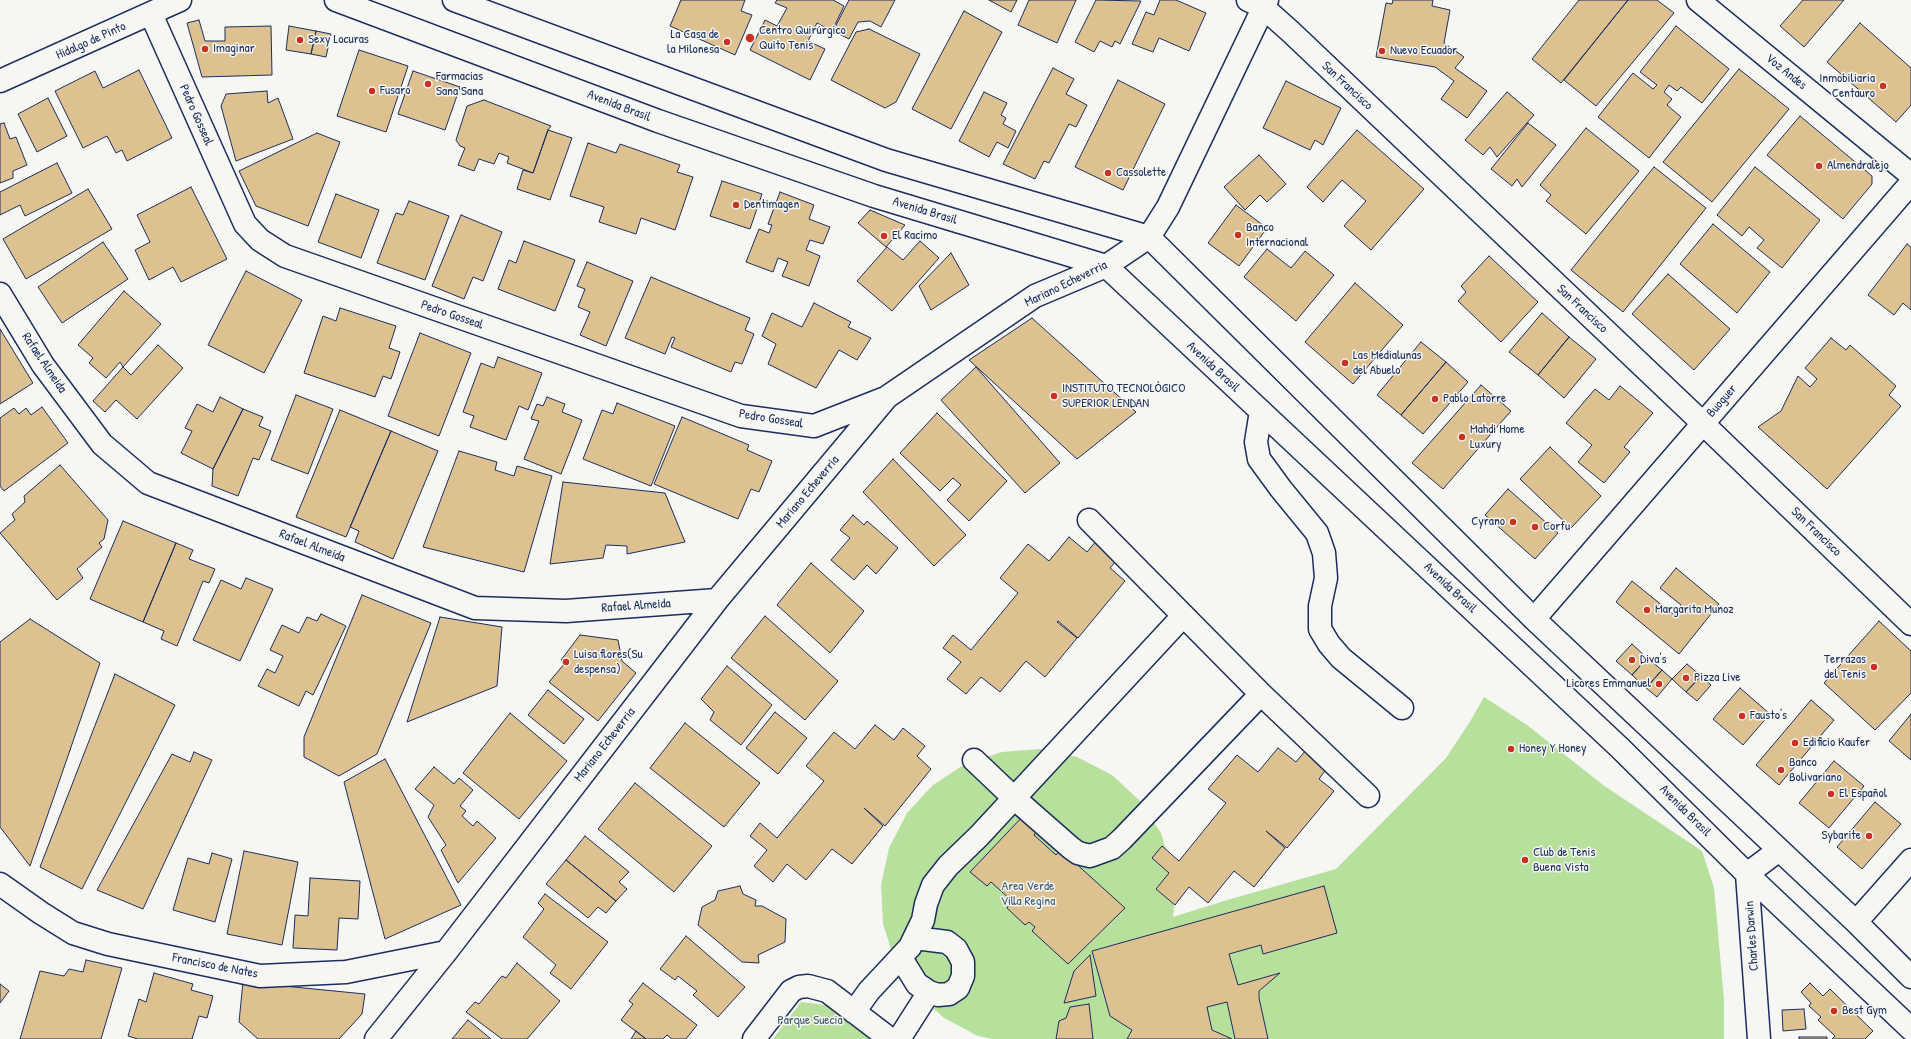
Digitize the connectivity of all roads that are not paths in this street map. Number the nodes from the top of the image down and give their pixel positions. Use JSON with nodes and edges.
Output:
{"nodes":[{"id":1,"x":336,"y":0,"type":"edge"},
{"id":2,"x":454,"y":0,"type":"edge"},
{"id":3,"x":1698,"y":0,"type":"edge"},
{"id":4,"x":177,"y":1,"type":"edge"},
{"id":5,"x":1260,"y":2,"type":"edge"},
{"id":6,"x":151,"y":14,"type":"junction"},
{"id":7,"x":0,"y":80,"type":"edge"},
{"id":8,"x":1911,"y":175,"type":"edge"},
{"id":9,"x":1911,"y":183,"type":"edge"},
{"id":10,"x":1149,"y":237,"type":"junction"},
{"id":11,"x":1106,"y":266,"type":"junction"},
{"id":12,"x":0,"y":294,"type":"edge"},
{"id":13,"x":887,"y":397,"type":"junction"},
{"id":14,"x":1261,"y":411,"type":"junction"},
{"id":15,"x":1703,"y":424,"type":"junction"},
{"id":16,"x":1089,"y":520,"type":"dead end"},
{"id":17,"x":717,"y":600,"type":"junction"},
{"id":18,"x":1183,"y":616,"type":"junction"},
{"id":19,"x":1534,"y":619,"type":"junction"},
{"id":20,"x":1911,"y":624,"type":"edge"},
{"id":21,"x":1261,"y":694,"type":"junction"},
{"id":22,"x":1402,"y":708,"type":"dead end"},
{"id":23,"x":974,"y":760,"type":"dead end"},
{"id":24,"x":1368,"y":796,"type":"dead end"},
{"id":25,"x":1014,"y":798,"type":"junction"},
{"id":26,"x":1778,"y":850,"type":"junction"},
{"id":27,"x":1911,"y":860,"type":"edge"},
{"id":28,"x":1747,"y":874,"type":"junction"},
{"id":29,"x":0,"y":884,"type":"edge"},
{"id":30,"x":1856,"y":922,"type":"junction"},
{"id":31,"x":915,"y":938,"type":"junction"},
{"id":32,"x":446,"y":952,"type":"junction"},
{"id":33,"x":901,"y":958,"type":"junction"},
{"id":34,"x":1911,"y":977,"type":"edge"},
{"id":35,"x":929,"y":992,"type":"junction"},
{"id":36,"x":854,"y":1012,"type":"junction"},
{"id":37,"x":1911,"y":1029,"type":"edge"},
{"id":38,"x":376,"y":1039,"type":"edge"},
{"id":39,"x":754,"y":1039,"type":"edge"},
{"id":40,"x":890,"y":1039,"type":"edge"},
{"id":41,"x":899,"y":1039,"type":"edge"},
{"id":42,"x":1759,"y":1039,"type":"edge"}],
"edges":[{"from":1,"to":11,"type":"street","name":"Avenida Brasil"},
{"from":2,"to":10,"type":"street"},
{"from":3,"to":8,"type":"street","name":"Voz Andes"},
{"from":4,"to":6,"type":"street","name":"Hidalgo de Pinto"},
{"from":5,"to":10,"type":"street","name":"Mariano Echeverria"},
{"from":5,"to":15,"type":"street","name":"San Francisco"},
{"from":6,"to":7,"type":"street","name":"Hidalgo de Pinto"},
{"from":6,"to":13,"type":"street","name":"Pedro Gosseal"},
{"from":9,"to":15,"type":"street","name":"Buoguer"},
{"from":10,"to":11,"type":"street","name":"Mariano Echeverria"},
{"from":10,"to":19,"type":"street"},
{"from":11,"to":13,"type":"street","name":"Mariano Echeverria"},
{"from":11,"to":14,"type":"street","name":"Avenida Brasil"},
{"from":12,"to":17,"type":"street","name":"Rafael Almeida"},
{"from":13,"to":17,"type":"street","name":"Mariano Echeverria"},
{"from":14,"to":22,"type":"street"},
{"from":14,"to":28,"type":"street","name":"Avenida Brasil"},
{"from":15,"to":19,"type":"street","name":"Buoguer"},
{"from":15,"to":20,"type":"street","name":"San Francisco"},
{"from":16,"to":18,"type":"street"},
{"from":17,"to":32,"type":"street","name":"Mariano Echeverria"},
{"from":18,"to":21,"type":"street"},
{"from":18,"to":25,"type":"street"},
{"from":19,"to":26,"type":"street"},
{"from":21,"to":24,"type":"street"},
{"from":21,"to":25,"type":"street"},
{"from":23,"to":25,"type":"street"},
{"from":25,"to":31,"type":"street"},
{"from":26,"to":28,"type":"street"},
{"from":26,"to":30,"type":"street"},
{"from":27,"to":30,"type":"street"},
{"from":28,"to":37,"type":"street","name":"Avenida Brasil"},
{"from":28,"to":42,"type":"street","name":"Charles Darwin"},
{"from":29,"to":32,"type":"street","name":"Francisco de Nates"},
{"from":30,"to":34,"type":"street"},
{"from":31,"to":33,"type":"street"},
{"from":31,"to":35,"type":"street"},
{"from":32,"to":38,"type":"street","name":"Mariano Echeverria"},
{"from":33,"to":35,"type":"street"},
{"from":33,"to":36,"type":"street"},
{"from":35,"to":41,"type":"street"},
{"from":36,"to":39,"type":"street"},
{"from":36,"to":40,"type":"street"}]}
